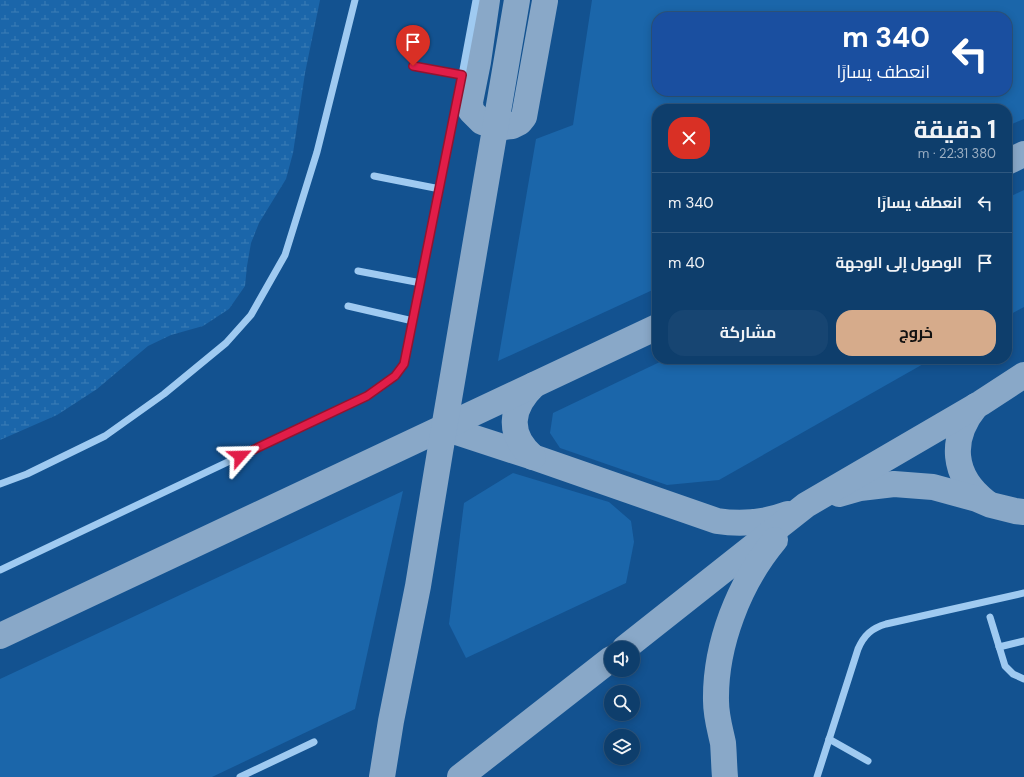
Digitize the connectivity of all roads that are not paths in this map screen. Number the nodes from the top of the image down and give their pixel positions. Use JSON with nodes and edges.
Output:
{"nodes":[{"id":1,"x":355,"y":0,"type":"edge"},
{"id":2,"x":476,"y":0,"type":"edge"},
{"id":3,"x":413,"y":66,"type":"dead end"},
{"id":4,"x":462,"y":75,"type":"junction"},
{"id":5,"x":374,"y":176,"type":"dead end"},
{"id":6,"x":440,"y":189,"type":"junction"},
{"id":7,"x":358,"y":271,"type":"dead end"},
{"id":8,"x":421,"y":283,"type":"junction"},
{"id":9,"x":348,"y":306,"type":"dead end"},
{"id":10,"x":413,"y":321,"type":"junction"},
{"id":11,"x":0,"y":484,"type":"edge"},
{"id":12,"x":0,"y":570,"type":"edge"},
{"id":13,"x":1024,"y":593,"type":"edge"},
{"id":14,"x":990,"y":616,"type":"dead end"},
{"id":15,"x":1024,"y":641,"type":"edge"},
{"id":16,"x":999,"y":647,"type":"junction"},
{"id":17,"x":1024,"y":679,"type":"edge"},
{"id":18,"x":829,"y":739,"type":"junction"},
{"id":19,"x":314,"y":742,"type":"dead end"},
{"id":20,"x":868,"y":761,"type":"dead end"},
{"id":21,"x":240,"y":777,"type":"edge"},
{"id":22,"x":817,"y":777,"type":"edge"}],
"edges":[{"from":1,"to":11,"type":"lane"},
{"from":2,"to":4,"type":"lane"},
{"from":3,"to":4,"type":"lane"},
{"from":4,"to":6,"type":"lane"},
{"from":5,"to":6,"type":"lane"},
{"from":6,"to":8,"type":"lane"},
{"from":7,"to":8,"type":"lane"},
{"from":8,"to":10,"type":"lane"},
{"from":9,"to":10,"type":"lane"},
{"from":10,"to":12,"type":"lane"},
{"from":13,"to":18,"type":"lane"},
{"from":14,"to":16,"type":"lane"},
{"from":15,"to":16,"type":"lane"},
{"from":16,"to":17,"type":"lane"},
{"from":18,"to":20,"type":"lane"},
{"from":18,"to":22,"type":"lane"},
{"from":19,"to":21,"type":"lane"}]}
